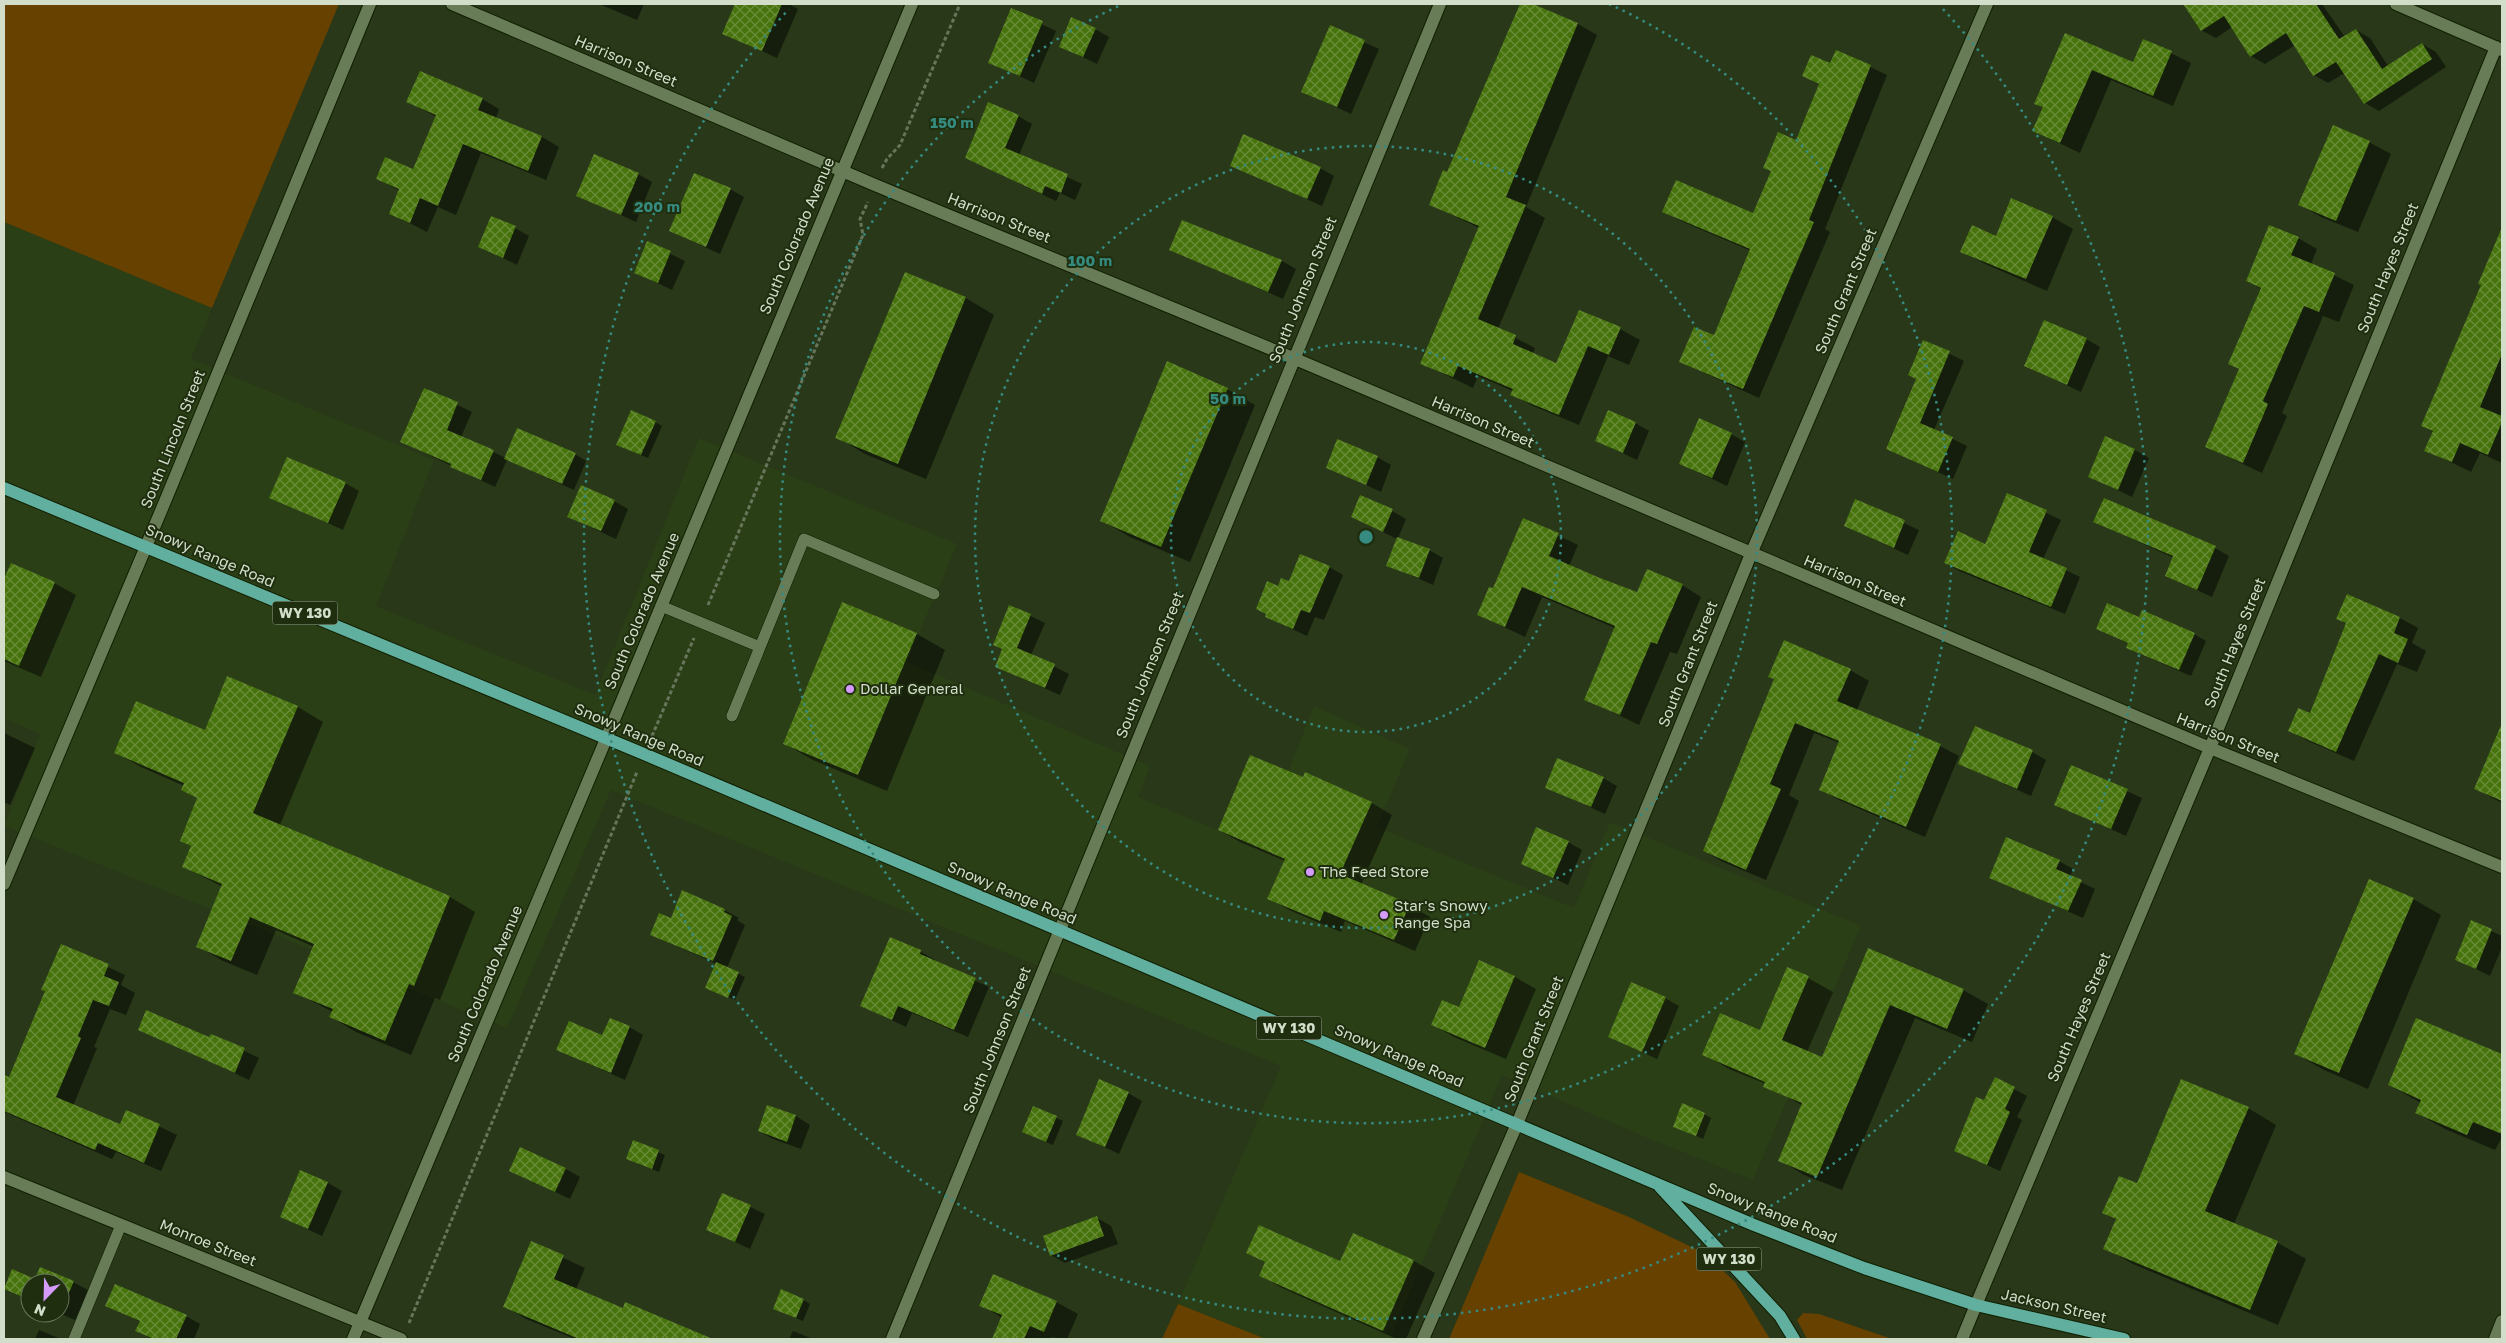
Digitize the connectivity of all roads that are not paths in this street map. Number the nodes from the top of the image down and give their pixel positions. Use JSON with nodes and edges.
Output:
{"nodes":[{"id":1,"x":370,"y":4,"type":"edge"},
{"id":2,"x":452,"y":4,"type":"edge"},
{"id":3,"x":912,"y":4,"type":"edge"},
{"id":4,"x":1440,"y":4,"type":"edge"},
{"id":5,"x":1987,"y":4,"type":"edge"},
{"id":6,"x":2396,"y":4,"type":"edge"},
{"id":7,"x":2499,"y":48,"type":"edge"},
{"id":8,"x":842,"y":171,"type":"junction"},
{"id":9,"x":1293,"y":358,"type":"junction"},
{"id":10,"x":4,"y":488,"type":"edge"},
{"id":11,"x":146,"y":547,"type":"junction"},
{"id":12,"x":1750,"y":554,"type":"junction"},
{"id":13,"x":934,"y":594,"type":"dead end"},
{"id":14,"x":661,"y":606,"type":"junction"},
{"id":15,"x":760,"y":647,"type":"junction"},
{"id":16,"x":732,"y":716,"type":"dead end"},
{"id":17,"x":606,"y":739,"type":"junction"},
{"id":18,"x":2210,"y":748,"type":"junction"},
{"id":19,"x":2502,"y":867,"type":"edge"},
{"id":20,"x":4,"y":884,"type":"edge"},
{"id":21,"x":1059,"y":931,"type":"junction"},
{"id":22,"x":1517,"y":1124,"type":"junction"},
{"id":23,"x":4,"y":1177,"type":"edge"},
{"id":24,"x":1657,"y":1183,"type":"junction"},
{"id":25,"x":121,"y":1225,"type":"junction"},
{"id":26,"x":1976,"y":1305,"type":"junction"},
{"id":27,"x":2502,"y":1321,"type":"edge"},
{"id":28,"x":360,"y":1322,"type":"junction"},
{"id":29,"x":74,"y":1339,"type":"edge"},
{"id":30,"x":353,"y":1339,"type":"edge"},
{"id":31,"x":400,"y":1339,"type":"edge"},
{"id":32,"x":892,"y":1339,"type":"edge"},
{"id":33,"x":1423,"y":1339,"type":"edge"},
{"id":34,"x":1794,"y":1339,"type":"edge"},
{"id":35,"x":1962,"y":1339,"type":"edge"},
{"id":36,"x":2124,"y":1339,"type":"edge"},
{"id":37,"x":2495,"y":1339,"type":"edge"}],
"edges":[{"from":1,"to":11,"type":"street","name":"South Lincoln Street"},
{"from":2,"to":8,"type":"street","name":"Harrison Street"},
{"from":3,"to":8,"type":"street","name":"South Colorado Avenue"},
{"from":4,"to":9,"type":"street","name":"South Johnson Street"},
{"from":5,"to":12,"type":"street","name":"South Grant Street"},
{"from":6,"to":7,"type":"street"},
{"from":7,"to":18,"type":"street","name":"South Hayes Street"},
{"from":8,"to":9,"type":"street","name":"Harrison Street"},
{"from":8,"to":14,"type":"street","name":"South Colorado Avenue"},
{"from":9,"to":12,"type":"street","name":"Harrison Street"},
{"from":9,"to":21,"type":"street","name":"South Johnson Street"},
{"from":10,"to":11,"type":"main road","name":"Snowy Range Road","number":"WY 130"},
{"from":11,"to":17,"type":"main road","name":"Snowy Range Road","number":"WY 130"},
{"from":11,"to":20,"type":"street","name":"South Lincoln Street"},
{"from":12,"to":18,"type":"street","name":"Harrison Street"},
{"from":12,"to":22,"type":"street","name":"South Grant Street"},
{"from":13,"to":15,"type":"lane"},
{"from":14,"to":15,"type":"lane"},
{"from":14,"to":17,"type":"street","name":"South Colorado Avenue"},
{"from":15,"to":16,"type":"lane"},
{"from":17,"to":21,"type":"main road","name":"Snowy Range Road","number":"WY 130"},
{"from":17,"to":28,"type":"street","name":"South Colorado Avenue"},
{"from":18,"to":19,"type":"street","name":"Harrison Street"},
{"from":18,"to":26,"type":"street","name":"South Hayes Street"},
{"from":21,"to":22,"type":"main road","name":"Snowy Range Road","number":"WY 130"},
{"from":21,"to":32,"type":"street","name":"South Johnson Street"},
{"from":22,"to":24,"type":"main road","name":"Snowy Range Road","number":"WY 130"},
{"from":22,"to":33,"type":"street","name":"South Grant Street"},
{"from":23,"to":25,"type":"street","name":"Monroe Street"},
{"from":24,"to":26,"type":"main road","name":"Snowy Range Road","number":"WY 130"},
{"from":24,"to":34,"type":"main road","number":"WY 130"},
{"from":25,"to":28,"type":"street","name":"Monroe Street"},
{"from":25,"to":29,"type":"lane"},
{"from":26,"to":35,"type":"street"},
{"from":26,"to":36,"type":"main road","name":"Jackson Street"},
{"from":27,"to":37,"type":"street"},
{"from":28,"to":30,"type":"street","name":"South Colorado Avenue"},
{"from":28,"to":31,"type":"street","name":"Monroe Street"}]}
